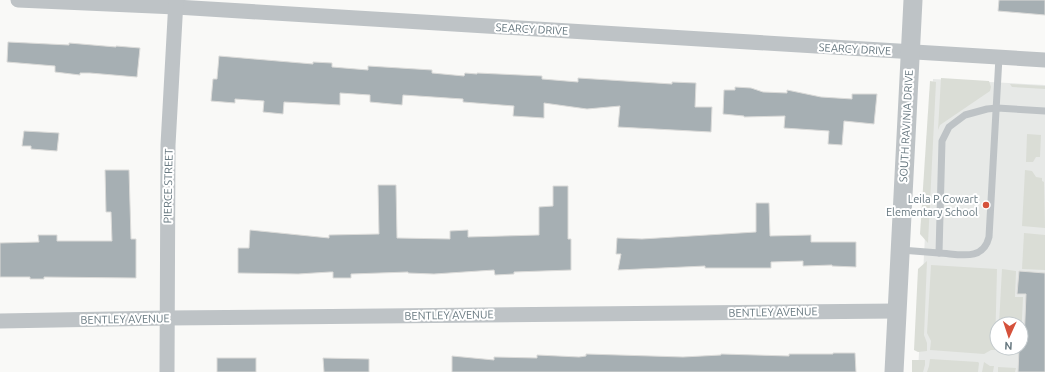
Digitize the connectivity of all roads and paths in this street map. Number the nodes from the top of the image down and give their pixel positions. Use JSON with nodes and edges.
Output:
{"nodes":[{"id":1,"x":18,"y":0,"type":"edge"},
{"id":2,"x":913,"y":0,"type":"edge"},
{"id":3,"x":176,"y":4,"type":"edge"},
{"id":4,"x":910,"y":52,"type":"junction"},
{"id":5,"x":999,"y":57,"type":"junction"},
{"id":6,"x":1045,"y":60,"type":"edge"},
{"id":7,"x":997,"y":108,"type":"junction"},
{"id":8,"x":1045,"y":110,"type":"edge"},
{"id":9,"x":900,"y":250,"type":"junction"},
{"id":10,"x":939,"y":253,"type":"junction"},
{"id":11,"x":897,"y":311,"type":"junction"},
{"id":12,"x":167,"y":318,"type":"junction"},
{"id":13,"x":0,"y":321,"type":"edge"},
{"id":14,"x":167,"y":372,"type":"edge"},
{"id":15,"x":894,"y":372,"type":"edge"}],
"edges":[{"from":1,"to":3,"type":"street","name":"SEARCY DRIVE"},
{"from":2,"to":4,"type":"street","name":"SOUTH RAVINIA DRIVE"},
{"from":3,"to":4,"type":"street","name":"SEARCY DRIVE"},
{"from":3,"to":12,"type":"street","name":"PIERCE STREET"},
{"from":4,"to":5,"type":"street","name":"SEARCY DRIVE"},
{"from":4,"to":9,"type":"street","name":"SOUTH RAVINIA DRIVE"},
{"from":5,"to":6,"type":"street","name":"SEARCY DRIVE"},
{"from":5,"to":7,"type":"lane"},
{"from":7,"to":8,"type":"lane"},
{"from":7,"to":10,"type":"lane"},
{"from":7,"to":10,"type":"lane"},
{"from":9,"to":10,"type":"lane"},
{"from":9,"to":11,"type":"street","name":"SOUTH RAVINIA DRIVE"},
{"from":11,"to":12,"type":"street","name":"BENTLEY AVENUE"},
{"from":11,"to":15,"type":"street","name":"SOUTH RAVINIA DRIVE"},
{"from":12,"to":13,"type":"street","name":"BENTLEY AVENUE"},
{"from":12,"to":14,"type":"street","name":"PIERCE STREET"}]}
